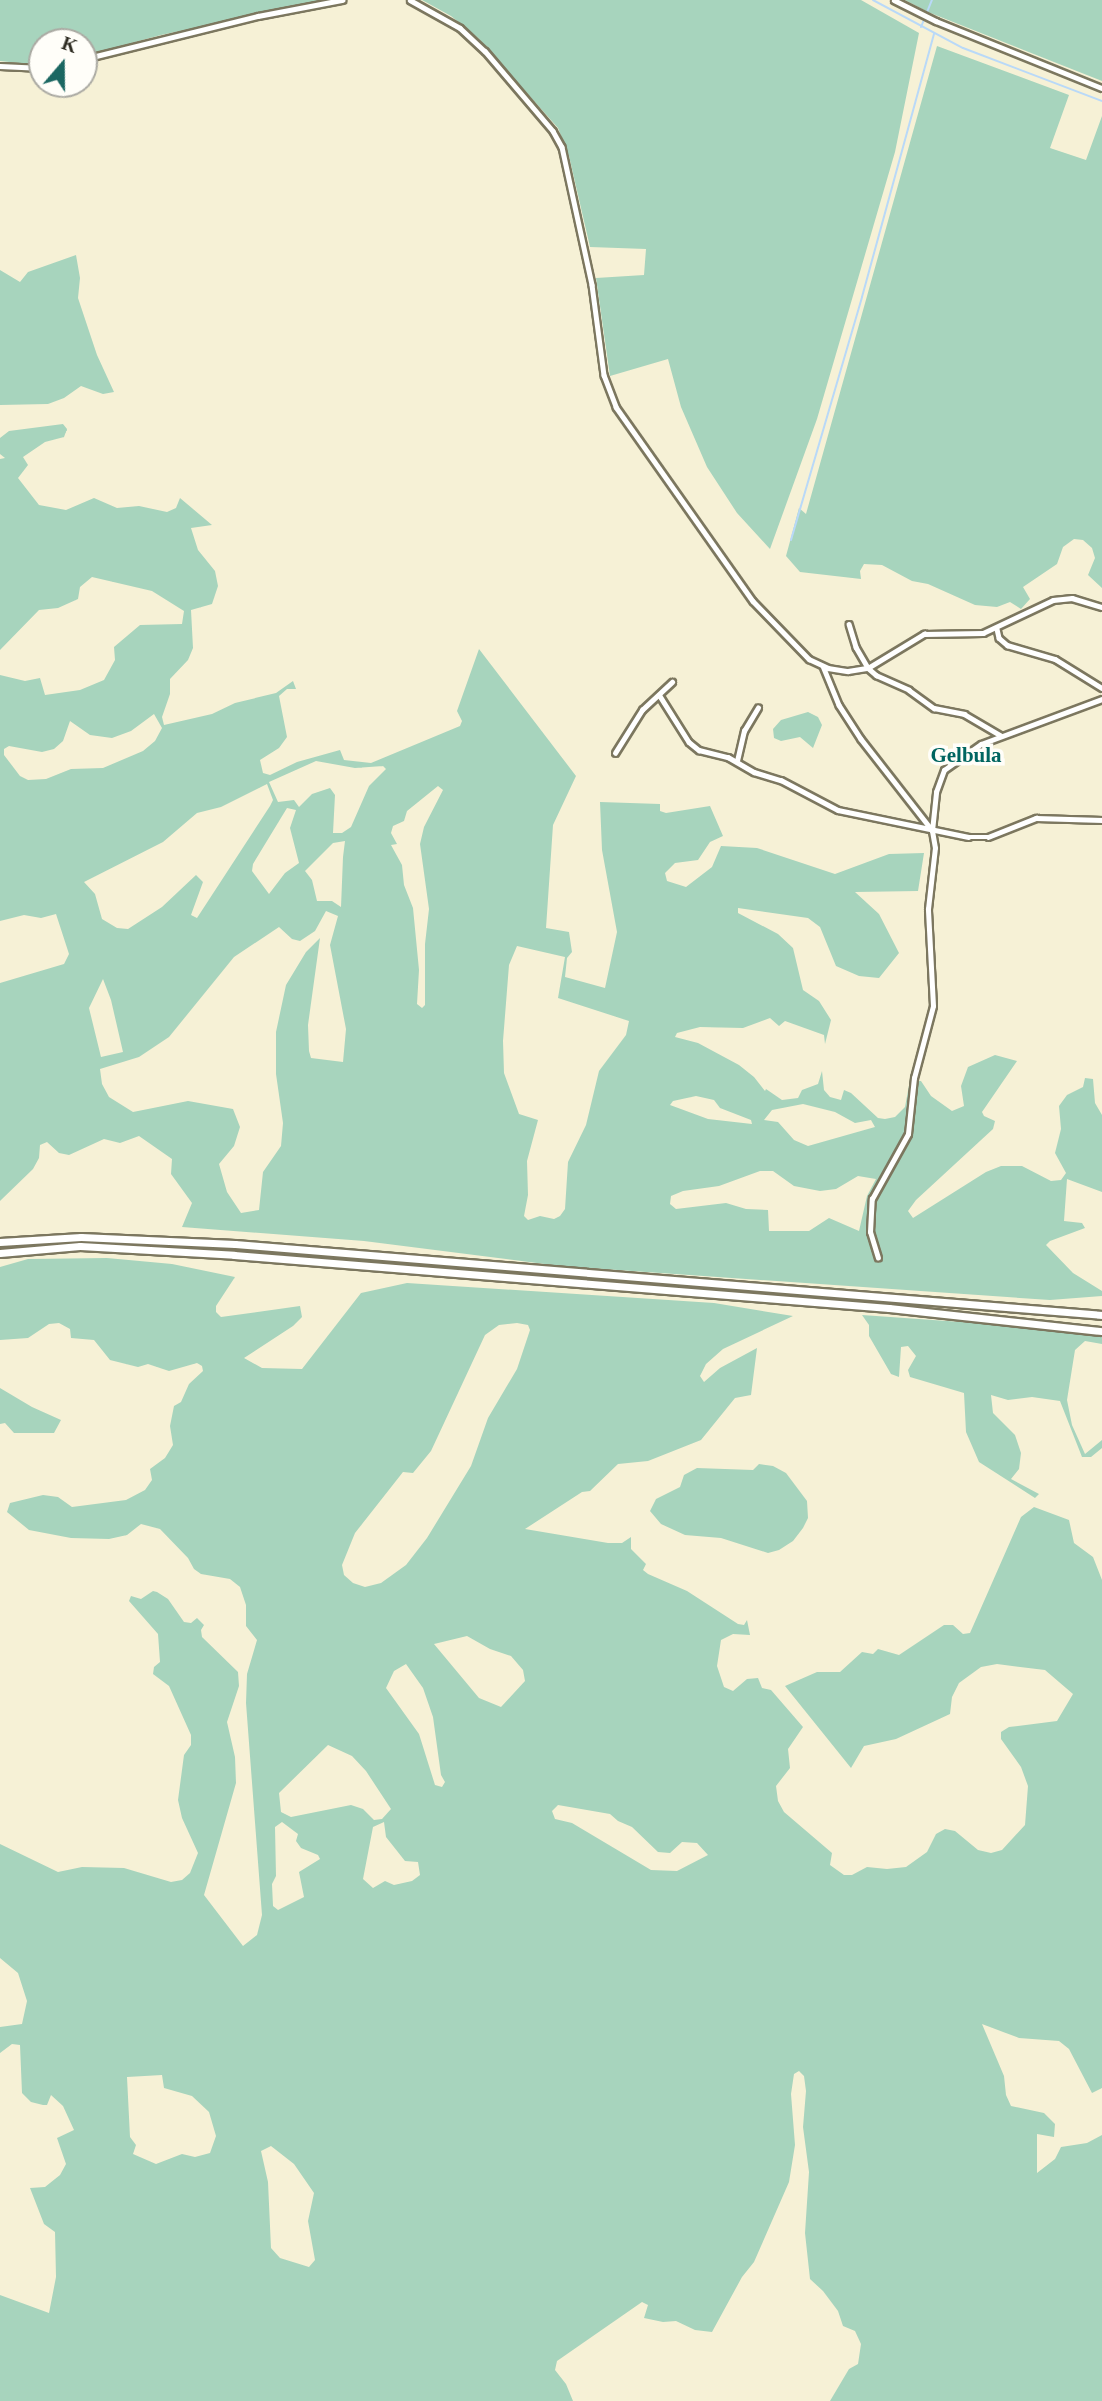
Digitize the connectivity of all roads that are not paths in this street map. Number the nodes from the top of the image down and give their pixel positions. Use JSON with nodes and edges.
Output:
{"nodes":[{"id":1,"x":342,"y":0,"type":"edge"},
{"id":2,"x":410,"y":0,"type":"edge"},
{"id":3,"x":894,"y":0,"type":"edge"},
{"id":4,"x":98,"y":56,"type":"edge"},
{"id":5,"x":0,"y":65,"type":"edge"},
{"id":6,"x":28,"y":67,"type":"edge"},
{"id":7,"x":1102,"y":88,"type":"edge"},
{"id":8,"x":1102,"y":607,"type":"edge"},
{"id":9,"x":849,"y":624,"type":"dead end"},
{"id":10,"x":997,"y":629,"type":"junction"},
{"id":11,"x":822,"y":665,"type":"junction"},
{"id":12,"x":868,"y":668,"type":"junction"},
{"id":13,"x":672,"y":682,"type":"dead end"},
{"id":14,"x":1102,"y":688,"type":"edge"},
{"id":15,"x":660,"y":696,"type":"junction"},
{"id":16,"x":1102,"y":699,"type":"edge"},
{"id":17,"x":758,"y":708,"type":"dead end"},
{"id":18,"x":1001,"y":736,"type":"junction"},
{"id":19,"x":615,"y":753,"type":"dead end"},
{"id":20,"x":737,"y":762,"type":"junction"},
{"id":21,"x":1102,"y":820,"type":"edge"},
{"id":22,"x":932,"y":831,"type":"junction"},
{"id":23,"x":0,"y":1242,"type":"edge"},
{"id":24,"x":0,"y":1253,"type":"edge"},
{"id":25,"x":878,"y":1258,"type":"dead end"},
{"id":26,"x":1102,"y":1315,"type":"edge"},
{"id":27,"x":1102,"y":1331,"type":"edge"}],
"edges":[{"from":1,"to":4,"type":"street"},
{"from":2,"to":11,"type":"street"},
{"from":3,"to":7,"type":"street"},
{"from":5,"to":6,"type":"street"},
{"from":8,"to":10,"type":"street"},
{"from":9,"to":12,"type":"street"},
{"from":10,"to":12,"type":"street"},
{"from":10,"to":14,"type":"street"},
{"from":11,"to":12,"type":"street"},
{"from":11,"to":22,"type":"street"},
{"from":12,"to":18,"type":"street"},
{"from":13,"to":15,"type":"street"},
{"from":15,"to":19,"type":"street"},
{"from":15,"to":20,"type":"street"},
{"from":16,"to":18,"type":"street"},
{"from":17,"to":20,"type":"street"},
{"from":18,"to":22,"type":"street"},
{"from":20,"to":22,"type":"street"},
{"from":21,"to":22,"type":"street"},
{"from":22,"to":25,"type":"street"},
{"from":23,"to":26,"type":"highway"},
{"from":24,"to":27,"type":"highway"}]}
